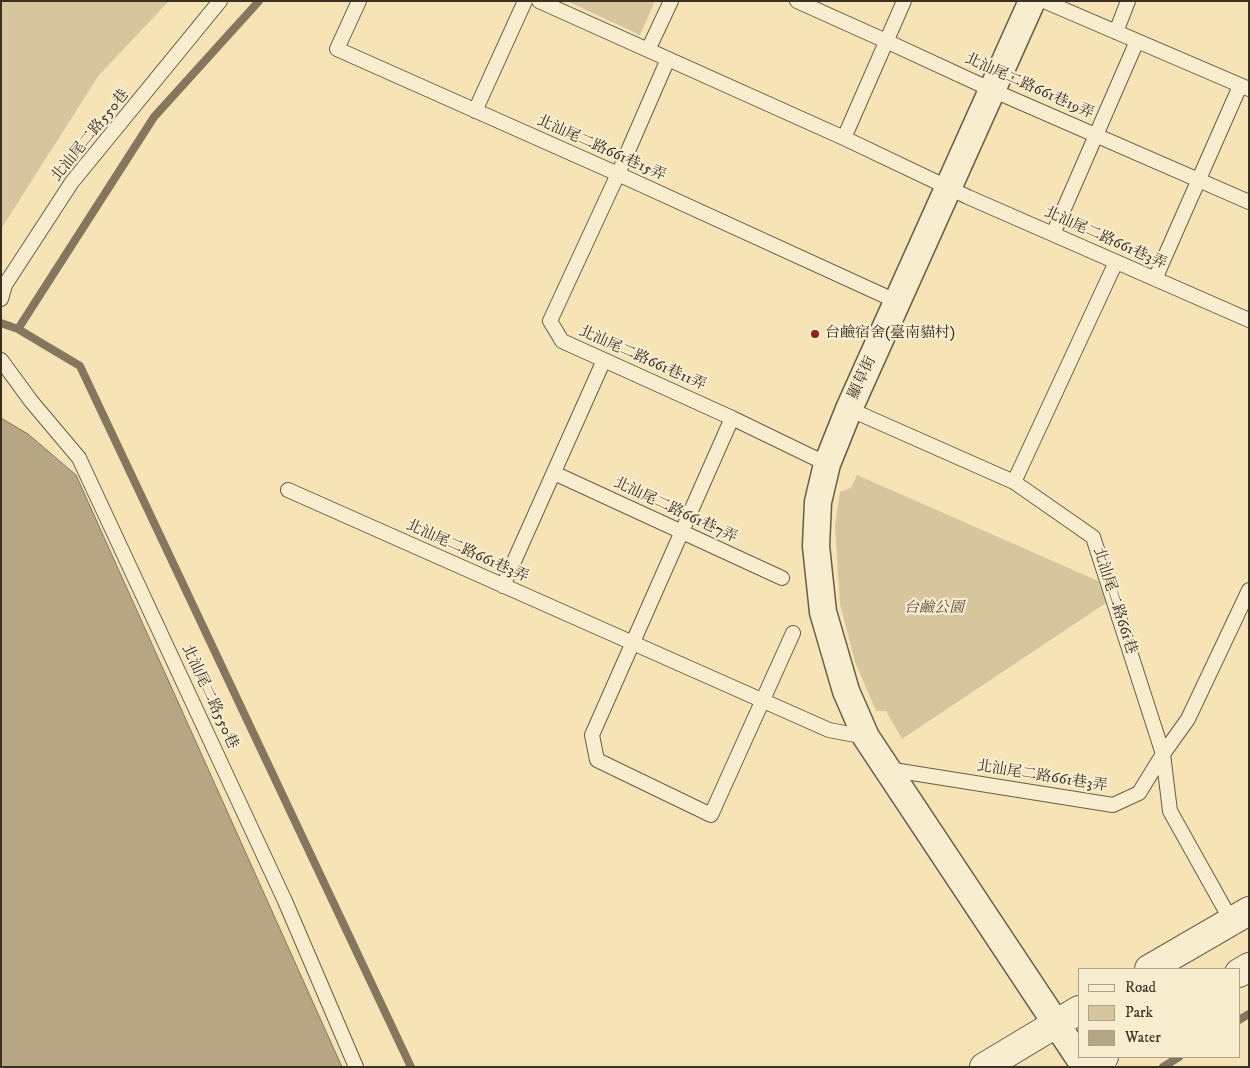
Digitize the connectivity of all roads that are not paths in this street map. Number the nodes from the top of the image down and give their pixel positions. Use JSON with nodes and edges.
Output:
{"nodes":[{"id":1,"x":220,"y":1,"type":"edge"},
{"id":2,"x":359,"y":1,"type":"edge"},
{"id":3,"x":524,"y":1,"type":"edge"},
{"id":4,"x":539,"y":1,"type":"edge"},
{"id":5,"x":671,"y":1,"type":"edge"},
{"id":6,"x":797,"y":1,"type":"edge"},
{"id":7,"x":904,"y":1,"type":"edge"},
{"id":8,"x":1032,"y":1,"type":"edge"},
{"id":9,"x":1044,"y":1,"type":"edge"},
{"id":10,"x":1128,"y":1,"type":"edge"},
{"id":11,"x":1116,"y":32,"type":"junction"},
{"id":12,"x":886,"y":41,"type":"junction"},
{"id":13,"x":1137,"y":41,"type":"junction"},
{"id":14,"x":648,"y":50,"type":"junction"},
{"id":15,"x":668,"y":60,"type":"junction"},
{"id":16,"x":1244,"y":88,"type":"edge"},
{"id":17,"x":992,"y":90,"type":"junction"},
{"id":18,"x":475,"y":111,"type":"junction"},
{"id":19,"x":1096,"y":134,"type":"junction"},
{"id":20,"x":844,"y":138,"type":"junction"},
{"id":21,"x":618,"y":174,"type":"junction"},
{"id":22,"x":1199,"y":180,"type":"junction"},
{"id":23,"x":948,"y":187,"type":"junction"},
{"id":24,"x":1249,"y":202,"type":"edge"},
{"id":25,"x":1053,"y":234,"type":"junction"},
{"id":26,"x":1116,"y":262,"type":"junction"},
{"id":27,"x":1155,"y":279,"type":"junction"},
{"id":28,"x":1,"y":300,"type":"edge"},
{"id":29,"x":898,"y":302,"type":"junction"},
{"id":30,"x":1249,"y":320,"type":"edge"},
{"id":31,"x":1,"y":360,"type":"edge"},
{"id":32,"x":604,"y":360,"type":"junction"},
{"id":33,"x":849,"y":409,"type":"junction"},
{"id":34,"x":732,"y":418,"type":"junction"},
{"id":35,"x":827,"y":464,"type":"junction"},
{"id":36,"x":554,"y":473,"type":"junction"},
{"id":37,"x":1014,"y":482,"type":"junction"},
{"id":38,"x":288,"y":490,"type":"dead end"},
{"id":39,"x":682,"y":532,"type":"junction"},
{"id":40,"x":782,"y":578,"type":"dead end"},
{"id":41,"x":503,"y":586,"type":"junction"},
{"id":42,"x":1249,"y":590,"type":"edge"},
{"id":43,"x":793,"y":633,"type":"dead end"},
{"id":44,"x":632,"y":643,"type":"junction"},
{"id":45,"x":762,"y":700,"type":"junction"},
{"id":46,"x":866,"y":737,"type":"junction"},
{"id":47,"x":1163,"y":754,"type":"junction"},
{"id":48,"x":887,"y":769,"type":"junction"},
{"id":49,"x":1240,"y":916,"type":"edge"},
{"id":50,"x":1152,"y":968,"type":"edge"},
{"id":51,"x":1067,"y":1017,"type":"edge"},
{"id":52,"x":1078,"y":1044,"type":"edge"},
{"id":53,"x":1102,"y":1058,"type":"edge"},
{"id":54,"x":356,"y":1067,"type":"edge"},
{"id":55,"x":984,"y":1067,"type":"edge"},
{"id":56,"x":1087,"y":1067,"type":"edge"}],
"edges":[{"from":1,"to":28,"type":"lane","name":"北汕尾二路550巷"},
{"from":2,"to":18,"type":"lane","name":"北汕尾二路661巷15弄"},
{"from":3,"to":18,"type":"lane"},
{"from":4,"to":14,"type":"lane"},
{"from":5,"to":14,"type":"lane"},
{"from":6,"to":12,"type":"lane","name":"北汕尾二路661巷19弄"},
{"from":7,"to":12,"type":"lane"},
{"from":8,"to":17,"type":"street","name":"顯草街"},
{"from":9,"to":11,"type":"lane"},
{"from":10,"to":11,"type":"lane"},
{"from":11,"to":13,"type":"lane"},
{"from":12,"to":17,"type":"lane","name":"北汕尾二路661巷19弄"},
{"from":12,"to":20,"type":"lane"},
{"from":13,"to":16,"type":"lane"},
{"from":13,"to":19,"type":"lane"},
{"from":14,"to":15,"type":"lane"},
{"from":15,"to":20,"type":"lane"},
{"from":15,"to":21,"type":"lane","name":"北汕尾二路661巷11弄"},
{"from":16,"to":22,"type":"lane"},
{"from":17,"to":19,"type":"lane","name":"北汕尾二路661巷19弄"},
{"from":17,"to":23,"type":"street","name":"顯草街"},
{"from":18,"to":21,"type":"lane","name":"北汕尾二路661巷15弄"},
{"from":19,"to":22,"type":"lane","name":"北汕尾二路661巷19弄"},
{"from":19,"to":25,"type":"lane"},
{"from":20,"to":23,"type":"lane"},
{"from":21,"to":29,"type":"lane","name":"北汕尾二路661巷15弄"},
{"from":21,"to":32,"type":"lane","name":"北汕尾二路661巷11弄"},
{"from":22,"to":24,"type":"lane","name":"北汕尾二路661巷19弄"},
{"from":22,"to":27,"type":"lane"},
{"from":23,"to":25,"type":"lane","name":"北汕尾二路661巷3弄"},
{"from":23,"to":29,"type":"street","name":"顯草街"},
{"from":25,"to":26,"type":"lane","name":"北汕尾二路661巷3弄"},
{"from":26,"to":27,"type":"lane","name":"北汕尾二路661巷3弄"},
{"from":26,"to":37,"type":"lane"},
{"from":27,"to":30,"type":"lane","name":"北汕尾二路661巷3弄"},
{"from":29,"to":33,"type":"street","name":"顯草街"},
{"from":31,"to":54,"type":"lane","name":"北汕尾二路550巷"},
{"from":32,"to":34,"type":"lane","name":"北汕尾二路661巷11弄"},
{"from":32,"to":36,"type":"lane"},
{"from":33,"to":35,"type":"street","name":"顯草街"},
{"from":33,"to":37,"type":"lane","name":"北汕尾二路661巷"},
{"from":34,"to":35,"type":"lane","name":"北汕尾二路661巷11弄"},
{"from":34,"to":39,"type":"lane"},
{"from":35,"to":46,"type":"street","name":"顯草街"},
{"from":36,"to":39,"type":"lane","name":"北汕尾二路661巷7弄"},
{"from":36,"to":41,"type":"lane"},
{"from":37,"to":47,"type":"lane","name":"北汕尾二路661巷"},
{"from":38,"to":41,"type":"lane","name":"北汕尾二路661巷3弄"},
{"from":39,"to":40,"type":"lane","name":"北汕尾二路661巷7弄"},
{"from":39,"to":44,"type":"lane"},
{"from":41,"to":44,"type":"lane","name":"北汕尾二路661巷3弄"},
{"from":42,"to":47,"type":"lane","name":"北汕尾二路661巷3弄"},
{"from":43,"to":45,"type":"lane"},
{"from":44,"to":45,"type":"lane","name":"北汕尾二路661巷3弄"},
{"from":44,"to":45,"type":"lane"},
{"from":45,"to":46,"type":"lane","name":"北汕尾二路661巷3弄"},
{"from":46,"to":48,"type":"street","name":"顯草街"},
{"from":47,"to":48,"type":"lane","name":"北汕尾二路661巷3弄"},
{"from":47,"to":49,"type":"lane","name":"北汕尾二路661巷"},
{"from":48,"to":51,"type":"street"},
{"from":49,"to":50,"type":"street"},
{"from":51,"to":52,"type":"street"},
{"from":51,"to":55,"type":"street"},
{"from":53,"to":56,"type":"street"}]}
